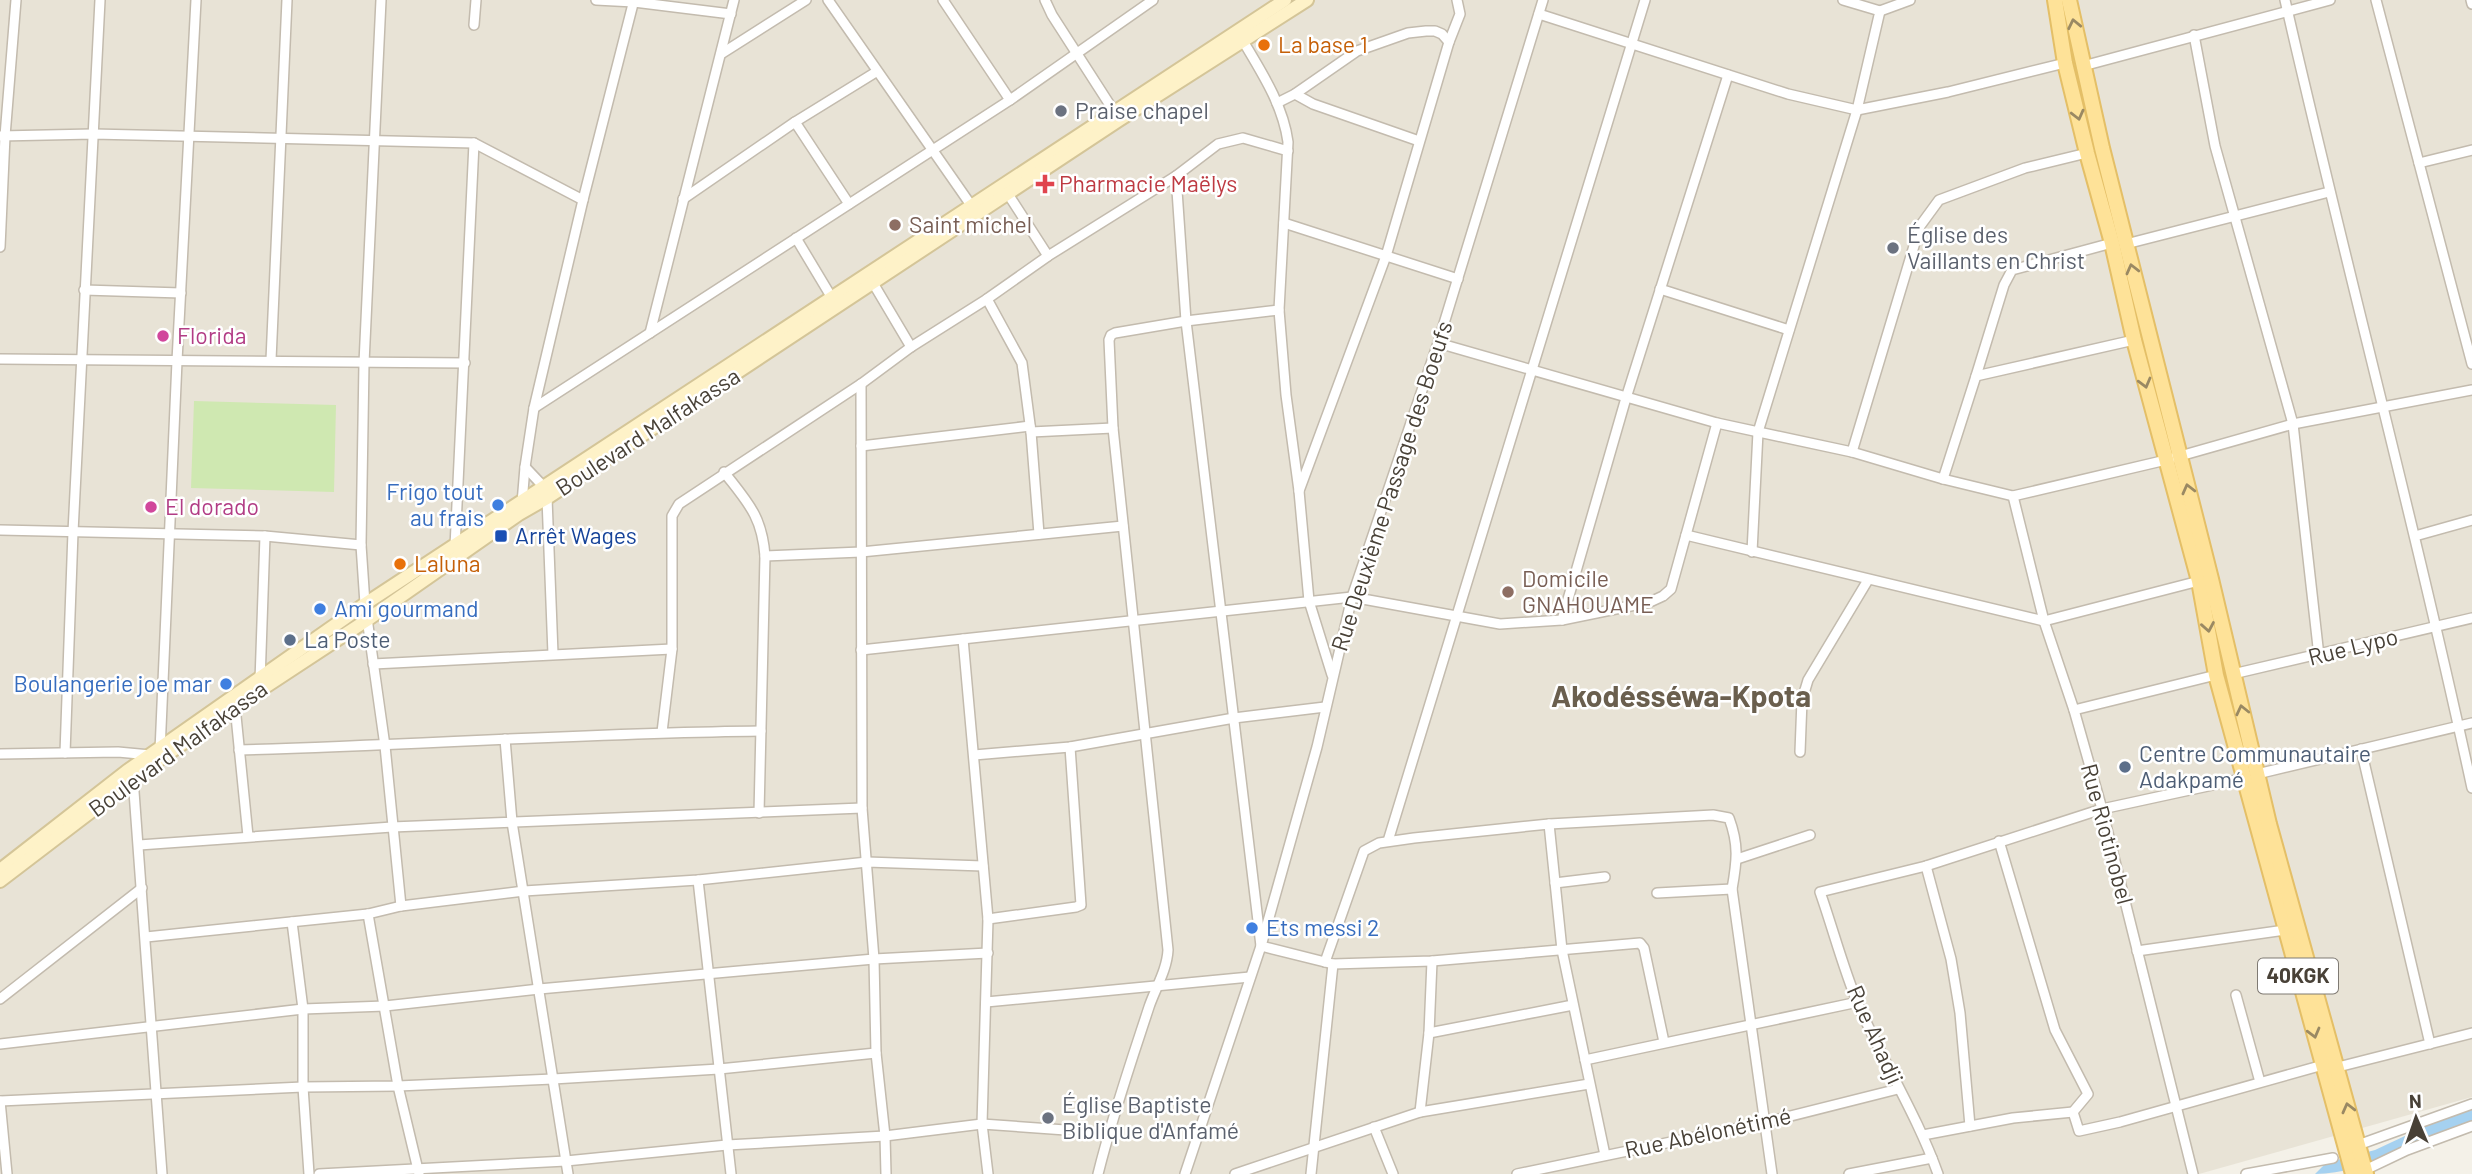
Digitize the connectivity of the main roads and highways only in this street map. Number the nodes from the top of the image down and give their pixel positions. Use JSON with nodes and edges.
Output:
{"nodes":[{"id":1,"x":1307,"y":0,"type":"edge"},
{"id":2,"x":2054,"y":0,"type":"edge"},
{"id":3,"x":2069,"y":0,"type":"edge"},
{"id":4,"x":1285,"y":3,"type":"edge"},
{"id":5,"x":1117,"y":116,"type":"junction"},
{"id":6,"x":974,"y":210,"type":"junction"},
{"id":7,"x":2119,"y":243,"type":"junction"},
{"id":8,"x":2173,"y":457,"type":"junction"},
{"id":9,"x":545,"y":492,"type":"junction"},
{"id":10,"x":454,"y":553,"type":"junction"},
{"id":11,"x":259,"y":685,"type":"junction"},
{"id":12,"x":157,"y":754,"type":"junction"},
{"id":13,"x":2251,"y":776,"type":"junction"},
{"id":14,"x":67,"y":823,"type":"junction"},
{"id":15,"x":2264,"y":826,"type":"junction"},
{"id":16,"x":0,"y":870,"type":"edge"},
{"id":17,"x":0,"y":881,"type":"edge"},
{"id":18,"x":2357,"y":1172,"type":"edge"}],
"edges":[{"from":1,"to":4,"type":"main road","name":"Boulevard Malfakassa"},
{"from":2,"to":7,"type":"main road","one_way":true},
{"from":7,"to":3,"type":"main road","one_way":true},
{"from":4,"to":5,"type":"main road","name":"Boulevard Malfakassa"},
{"from":4,"to":5,"type":"main road","name":"Boulevard Malfakassa"},
{"from":5,"to":6,"type":"main road","name":"Boulevard Malfakassa"},
{"from":5,"to":6,"type":"main road","name":"Boulevard Malfakassa"},
{"from":6,"to":9,"type":"main road","name":"Boulevard Malfakassa"},
{"from":6,"to":9,"type":"main road","name":"Boulevard Malfakassa"},
{"from":8,"to":7,"type":"main road","one_way":true},
{"from":7,"to":8,"type":"main road","one_way":true},
{"from":13,"to":8,"type":"main road","one_way":true},
{"from":8,"to":13,"type":"main road","one_way":true},
{"from":9,"to":10,"type":"main road","name":"Boulevard Malfakassa"},
{"from":10,"to":11,"type":"main road","name":"Boulevard Malfakassa"},
{"from":10,"to":11,"type":"main road","name":"Boulevard Malfakassa"},
{"from":11,"to":12,"type":"main road","name":"Boulevard Malfakassa"},
{"from":11,"to":12,"type":"main road","name":"Boulevard Malfakassa"},
{"from":12,"to":14,"type":"main road","name":"Boulevard Malfakassa"},
{"from":13,"to":15,"type":"main road","number":"40KGK"},
{"from":14,"to":16,"type":"main road","name":"Boulevard Malfakassa"},
{"from":14,"to":17,"type":"main road","name":"Boulevard Malfakassa"},
{"from":15,"to":18,"type":"main road","number":"40KGK","one_way":true},
{"from":18,"to":15,"type":"main road","number":"40KGK","one_way":true}]}
